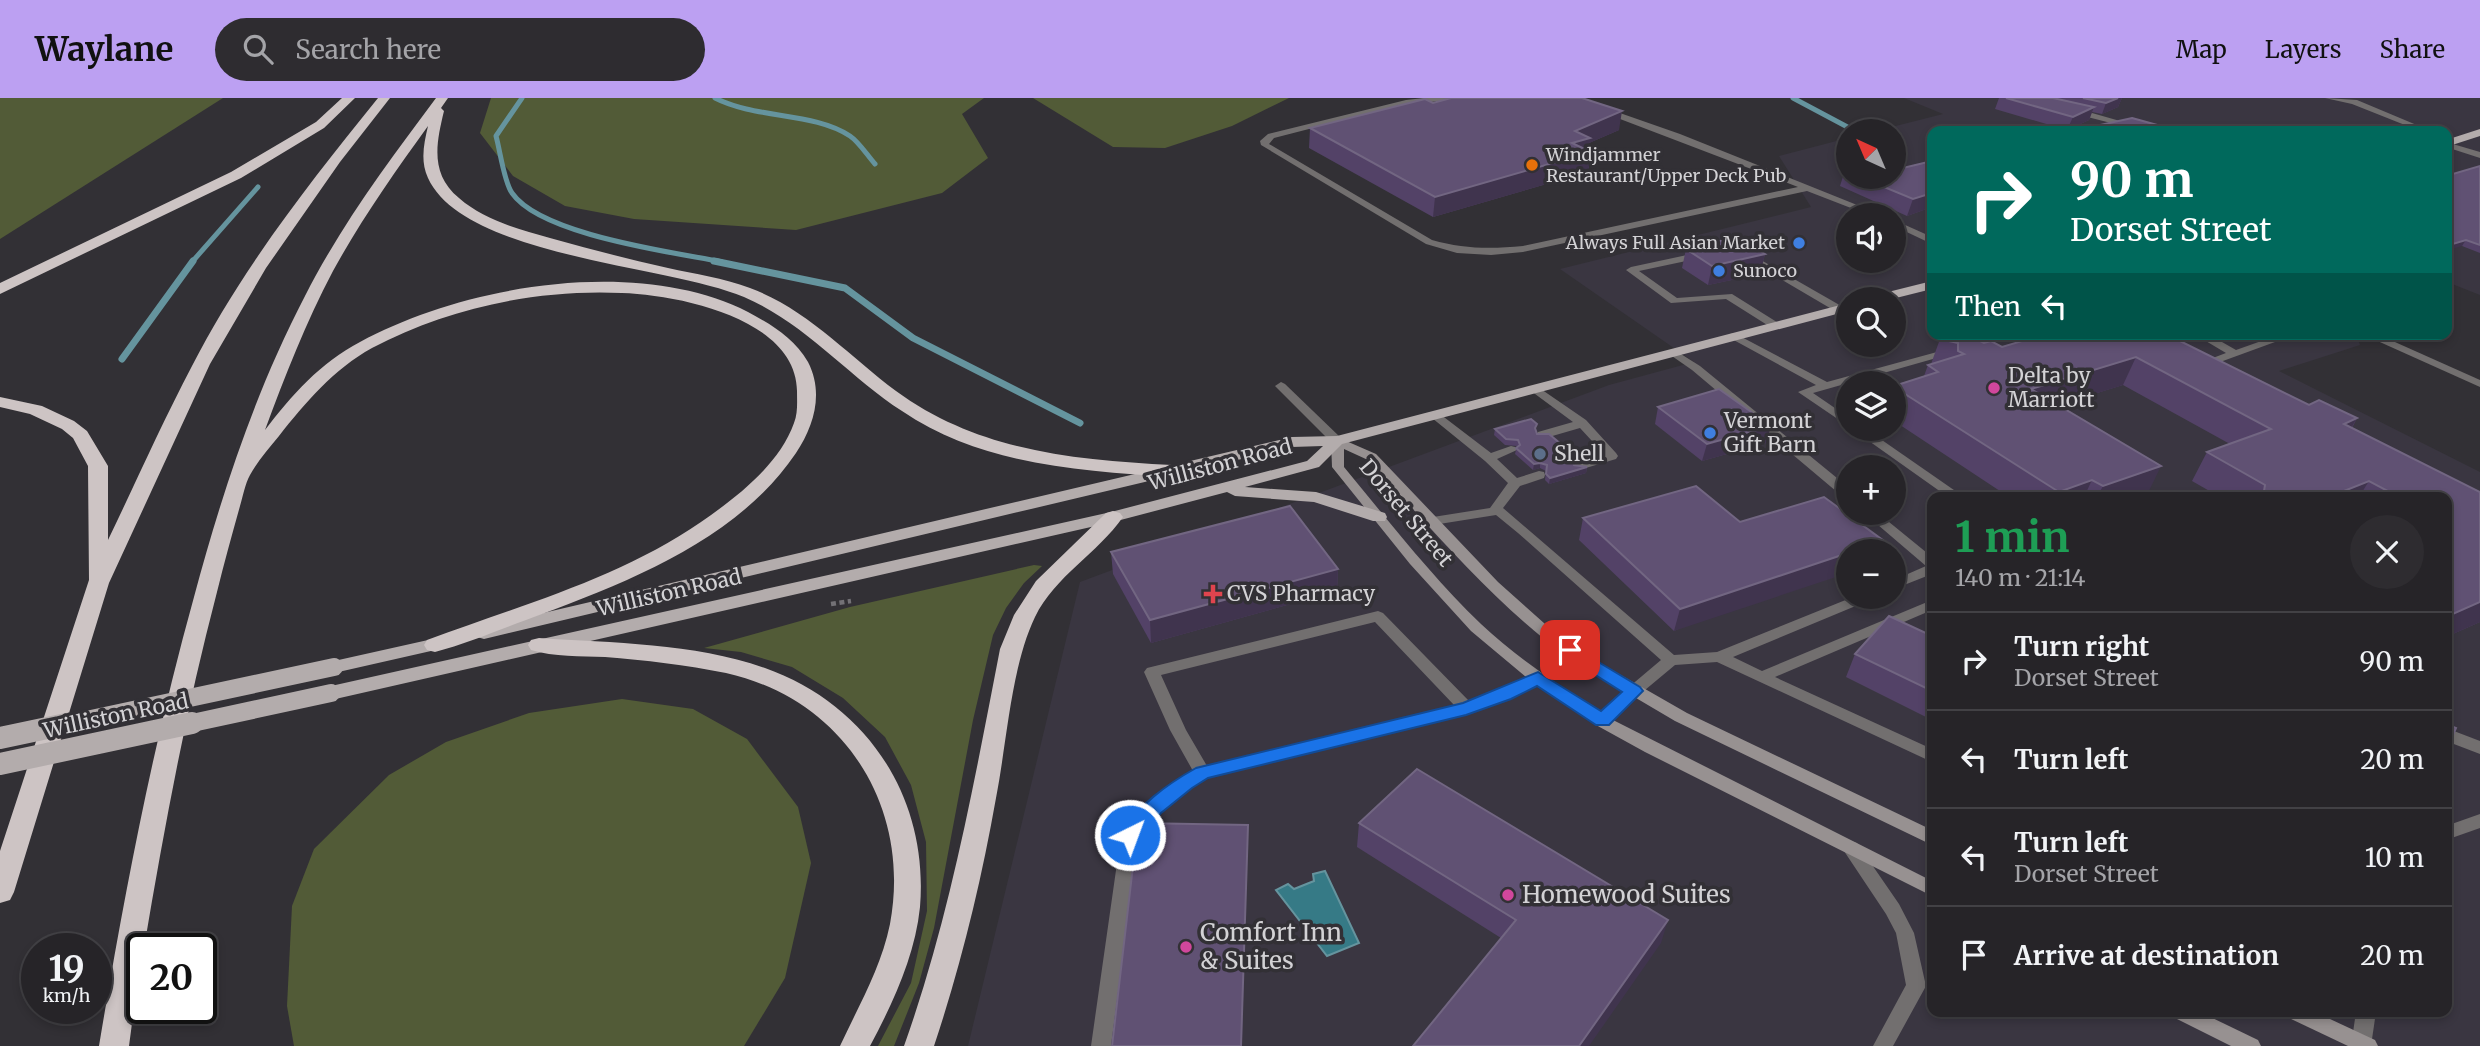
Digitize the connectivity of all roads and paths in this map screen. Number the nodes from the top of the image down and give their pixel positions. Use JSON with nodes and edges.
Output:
{"nodes":[{"id":1,"x":349,"y":98,"type":"edge"},
{"id":2,"x":384,"y":98,"type":"edge"},
{"id":3,"x":442,"y":98,"type":"edge"},
{"id":4,"x":1452,"y":98,"type":"edge"},
{"id":5,"x":1569,"y":98,"type":"edge"},
{"id":6,"x":2329,"y":98,"type":"edge"},
{"id":7,"x":2069,"y":110,"type":"edge"},
{"id":8,"x":2131,"y":126,"type":"edge"},
{"id":9,"x":2414,"y":126,"type":"edge"},
{"id":10,"x":2480,"y":132,"type":"edge"},
{"id":11,"x":2452,"y":140,"type":"edge"},
{"id":12,"x":2452,"y":142,"type":"edge"},
{"id":13,"x":2480,"y":155,"type":"edge"},
{"id":14,"x":1806,"y":188,"type":"junction"},
{"id":15,"x":1845,"y":203,"type":"edge"},
{"id":16,"x":1906,"y":229,"type":"edge"},
{"id":17,"x":1927,"y":239,"type":"edge"},
{"id":18,"x":1735,"y":248,"type":"edge"},
{"id":19,"x":1709,"y":253,"type":"edge"},
{"id":20,"x":1927,"y":286,"type":"edge"},
{"id":21,"x":0,"y":289,"type":"edge"},
{"id":22,"x":1906,"y":292,"type":"edge"},
{"id":23,"x":1836,"y":304,"type":"edge"},
{"id":24,"x":1836,"y":310,"type":"edge"},
{"id":25,"x":1776,"y":326,"type":"junction"},
{"id":26,"x":1734,"y":336,"type":"junction"},
{"id":27,"x":2002,"y":340,"type":"edge"},
{"id":28,"x":2210,"y":340,"type":"edge"},
{"id":29,"x":2274,"y":340,"type":"edge"},
{"id":30,"x":2381,"y":340,"type":"edge"},
{"id":31,"x":1673,"y":352,"type":"junction"},
{"id":32,"x":2234,"y":353,"type":"junction"},
{"id":33,"x":1901,"y":365,"type":"junction"},
{"id":34,"x":1920,"y":371,"type":"dead end"},
{"id":35,"x":2213,"y":372,"type":"edge"},
{"id":36,"x":2480,"y":384,"type":"edge"},
{"id":37,"x":1825,"y":385,"type":"junction"},
{"id":38,"x":1281,"y":386,"type":"dead end"},
{"id":39,"x":1535,"y":389,"type":"junction"},
{"id":40,"x":0,"y":402,"type":"edge"},
{"id":41,"x":1836,"y":414,"type":"edge"},
{"id":42,"x":1436,"y":415,"type":"junction"},
{"id":43,"x":1583,"y":423,"type":"junction"},
{"id":44,"x":1542,"y":435,"type":"edge"},
{"id":45,"x":1337,"y":441,"type":"junction"},
{"id":46,"x":1875,"y":441,"type":"edge"},
{"id":47,"x":1511,"y":450,"type":"dead end"},
{"id":48,"x":1489,"y":458,"type":"junction"},
{"id":49,"x":1579,"y":466,"type":"edge"},
{"id":50,"x":1172,"y":471,"type":"junction"},
{"id":51,"x":1539,"y":475,"type":"dead end"},
{"id":52,"x":237,"y":479,"type":"junction"},
{"id":53,"x":1515,"y":483,"type":"junction"},
{"id":54,"x":1836,"y":484,"type":"edge"},
{"id":55,"x":1221,"y":490,"type":"junction"},
{"id":56,"x":1950,"y":492,"type":"edge"},
{"id":57,"x":1498,"y":511,"type":"junction"},
{"id":58,"x":1113,"y":517,"type":"junction"},
{"id":59,"x":1379,"y":517,"type":"junction"},
{"id":60,"x":1433,"y":522,"type":"junction"},
{"id":61,"x":1884,"y":525,"type":"edge"},
{"id":62,"x":1927,"y":563,"type":"edge"},
{"id":63,"x":1927,"y":569,"type":"edge"},
{"id":64,"x":1906,"y":579,"type":"edge"},
{"id":65,"x":98,"y":583,"type":"junction"},
{"id":66,"x":1927,"y":607,"type":"edge"},
{"id":67,"x":1836,"y":609,"type":"edge"},
{"id":68,"x":435,"y":645,"type":"junction"},
{"id":69,"x":539,"y":645,"type":"junction"},
{"id":70,"x":1719,"y":657,"type":"junction"},
{"id":71,"x":1671,"y":660,"type":"junction"},
{"id":72,"x":1761,"y":677,"type":"junction"},
{"id":73,"x":1538,"y":678,"type":"junction"},
{"id":74,"x":1634,"y":691,"type":"junction"},
{"id":75,"x":1466,"y":708,"type":"junction"},
{"id":76,"x":1602,"y":721,"type":"junction"},
{"id":77,"x":2452,"y":736,"type":"edge"},
{"id":78,"x":0,"y":738,"type":"edge"},
{"id":79,"x":2480,"y":748,"type":"edge"},
{"id":80,"x":1927,"y":755,"type":"edge"},
{"id":81,"x":0,"y":764,"type":"edge"},
{"id":82,"x":1203,"y":773,"type":"junction"},
{"id":83,"x":2480,"y":821,"type":"edge"},
{"id":84,"x":2452,"y":831,"type":"edge"},
{"id":85,"x":1927,"y":836,"type":"edge"},
{"id":86,"x":1851,"y":848,"type":"junction"},
{"id":87,"x":1927,"y":886,"type":"edge"},
{"id":88,"x":0,"y":892,"type":"edge"},
{"id":89,"x":2192,"y":1017,"type":"edge"},
{"id":90,"x":2306,"y":1017,"type":"edge"},
{"id":91,"x":2366,"y":1017,"type":"edge"},
{"id":92,"x":2363,"y":1045,"type":"edge"},
{"id":93,"x":114,"y":1046,"type":"edge"},
{"id":94,"x":855,"y":1046,"type":"edge"},
{"id":95,"x":919,"y":1046,"type":"edge"},
{"id":96,"x":1101,"y":1046,"type":"edge"},
{"id":97,"x":1883,"y":1046,"type":"edge"},
{"id":98,"x":2251,"y":1046,"type":"edge"}],
"edges":[{"from":1,"to":21,"type":"highway"},
{"from":2,"to":65,"type":"highway"},
{"from":3,"to":50,"type":"highway"},
{"from":3,"to":52,"type":"highway"},
{"from":4,"to":14,"type":"street"},
{"from":5,"to":14,"type":"street"},
{"from":6,"to":9,"type":"street"},
{"from":7,"to":8,"type":"street"},
{"from":10,"to":11,"type":"main road"},
{"from":12,"to":13,"type":"street"},
{"from":14,"to":15,"type":"street"},
{"from":16,"to":17,"type":"street"},
{"from":18,"to":23,"type":"street"},
{"from":19,"to":25,"type":"street"},
{"from":20,"to":22,"type":"main road"},
{"from":24,"to":25,"type":"main road","name":"Williston Road"},
{"from":25,"to":26,"type":"main road","name":"Williston Road"},
{"from":26,"to":31,"type":"main road","name":"Williston Road"},
{"from":26,"to":37,"type":"street"},
{"from":27,"to":33,"type":"street"},
{"from":28,"to":32,"type":"street"},
{"from":29,"to":32,"type":"street"},
{"from":30,"to":36,"type":"street"},
{"from":31,"to":39,"type":"main road","name":"Williston Road"},
{"from":31,"to":54,"type":"street"},
{"from":32,"to":35,"type":"street"},
{"from":33,"to":34,"type":"street"},
{"from":33,"to":37,"type":"street"},
{"from":37,"to":41,"type":"street"},
{"from":38,"to":45,"type":"street"},
{"from":39,"to":42,"type":"main road","name":"Williston Road"},
{"from":39,"to":43,"type":"street"},
{"from":40,"to":65,"type":"highway"},
{"from":42,"to":45,"type":"main road","name":"Williston Road"},
{"from":42,"to":48,"type":"street"},
{"from":43,"to":44,"type":"street"},
{"from":43,"to":49,"type":"street"},
{"from":45,"to":50,"type":"main road","name":"Williston Road"},
{"from":45,"to":55,"type":"main road","name":"Williston Road"},
{"from":45,"to":59,"type":"main road","name":"Dorset Street"},
{"from":45,"to":60,"type":"main road","name":"Dorset Street"},
{"from":46,"to":56,"type":"street"},
{"from":47,"to":48,"type":"street"},
{"from":48,"to":53,"type":"street"},
{"from":50,"to":68,"type":"main road","name":"Williston Road"},
{"from":51,"to":53,"type":"street"},
{"from":52,"to":68,"type":"highway"},
{"from":52,"to":93,"type":"highway"},
{"from":53,"to":57,"type":"street"},
{"from":55,"to":58,"type":"main road","name":"Williston Road"},
{"from":55,"to":59,"type":"main road"},
{"from":57,"to":60,"type":"street"},
{"from":57,"to":71,"type":"street"},
{"from":58,"to":69,"type":"main road","name":"Williston Road"},
{"from":58,"to":95,"type":"highway"},
{"from":59,"to":73,"type":"main road","name":"Dorset Street"},
{"from":60,"to":74,"type":"main road","name":"Dorset Street"},
{"from":61,"to":62,"type":"street"},
{"from":63,"to":64,"type":"street"},
{"from":65,"to":88,"type":"highway"},
{"from":66,"to":72,"type":"street"},
{"from":67,"to":70,"type":"street"},
{"from":68,"to":78,"type":"main road","name":"Williston Road","bridge":true},
{"from":69,"to":81,"type":"main road","name":"Williston Road","bridge":true},
{"from":69,"to":94,"type":"highway"},
{"from":70,"to":71,"type":"street"},
{"from":70,"to":72,"type":"street"},
{"from":71,"to":74,"type":"street"},
{"from":72,"to":80,"type":"street"},
{"from":73,"to":75,"type":"street"},
{"from":73,"to":76,"type":"main road","name":"Dorset Street"},
{"from":74,"to":76,"type":"main road"},
{"from":74,"to":85,"type":"main road","name":"Dorset Street"},
{"from":75,"to":82,"type":"street"},
{"from":75,"to":82,"type":"street"},
{"from":76,"to":86,"type":"main road","name":"Dorset Street"},
{"from":77,"to":79,"type":"street"},
{"from":82,"to":96,"type":"street"},
{"from":83,"to":84,"type":"street"},
{"from":86,"to":87,"type":"main road","name":"Dorset Street"},
{"from":86,"to":97,"type":"street"},
{"from":89,"to":98,"type":"main road"},
{"from":90,"to":92,"type":"main road"},
{"from":91,"to":92,"type":"street"}]}
